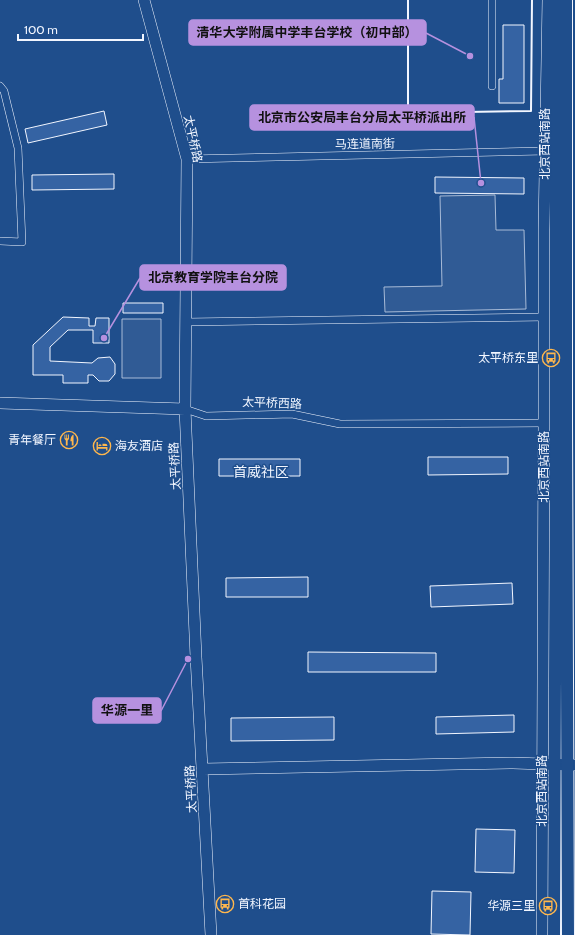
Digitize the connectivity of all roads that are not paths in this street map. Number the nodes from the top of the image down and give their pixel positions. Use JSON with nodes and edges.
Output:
{"nodes":[{"id":1,"x":144,"y":0,"type":"edge"},
{"id":2,"x":492,"y":0,"type":"edge"},
{"id":3,"x":548,"y":0,"type":"edge"},
{"id":4,"x":556,"y":0,"type":"edge"},
{"id":5,"x":566,"y":0,"type":"edge"},
{"id":6,"x":0,"y":86,"type":"edge"},
{"id":7,"x":492,"y":86,"type":"dead end"},
{"id":8,"x":545,"y":151,"type":"junction"},
{"id":9,"x":187,"y":159,"type":"junction"},
{"id":10,"x":0,"y":241,"type":"edge"},
{"id":11,"x":545,"y":317,"type":"junction"},
{"id":12,"x":186,"y":322,"type":"junction"},
{"id":13,"x":0,"y":403,"type":"edge"},
{"id":14,"x":185,"y":409,"type":"junction"},
{"id":15,"x":544,"y":423,"type":"junction"},
{"id":16,"x":548,"y":764,"type":"junction"},
{"id":17,"x":571,"y":765,"type":"edge"},
{"id":18,"x":203,"y":769,"type":"junction"},
{"id":19,"x":211,"y":935,"type":"edge"},
{"id":20,"x":542,"y":935,"type":"edge"},
{"id":21,"x":554,"y":935,"type":"edge"},
{"id":22,"x":568,"y":935,"type":"edge"}],
"edges":[{"from":1,"to":9,"type":"street","name":"太平桥路"},
{"from":2,"to":7,"type":"street"},
{"from":3,"to":8,"type":"street","name":"北京西站南路"},
{"from":4,"to":16,"type":"main road","name":"北京西站南路"},
{"from":5,"to":17,"type":"main road","name":"北京西站南路"},
{"from":6,"to":10,"type":"street"},
{"from":8,"to":9,"type":"street","name":"马连道南街"},
{"from":8,"to":11,"type":"street","name":"北京西站南路"},
{"from":9,"to":12,"type":"street","name":"太平桥路"},
{"from":11,"to":12,"type":"street"},
{"from":11,"to":15,"type":"street","name":"北京西站南路"},
{"from":12,"to":14,"type":"street","name":"太平桥路"},
{"from":13,"to":14,"type":"street","name":"太平桥西路"},
{"from":14,"to":15,"type":"street","name":"太平桥西路"},
{"from":14,"to":18,"type":"street","name":"太平桥路"},
{"from":15,"to":16,"type":"street","name":"北京西站南路"},
{"from":16,"to":17,"type":"street"},
{"from":16,"to":18,"type":"street"},
{"from":16,"to":20,"type":"street","name":"北京西站南路"},
{"from":16,"to":21,"type":"main road","name":"北京西站南路"},
{"from":17,"to":22,"type":"main road","name":"北京西站南路"},
{"from":18,"to":19,"type":"street","name":"太平桥路"}]}
